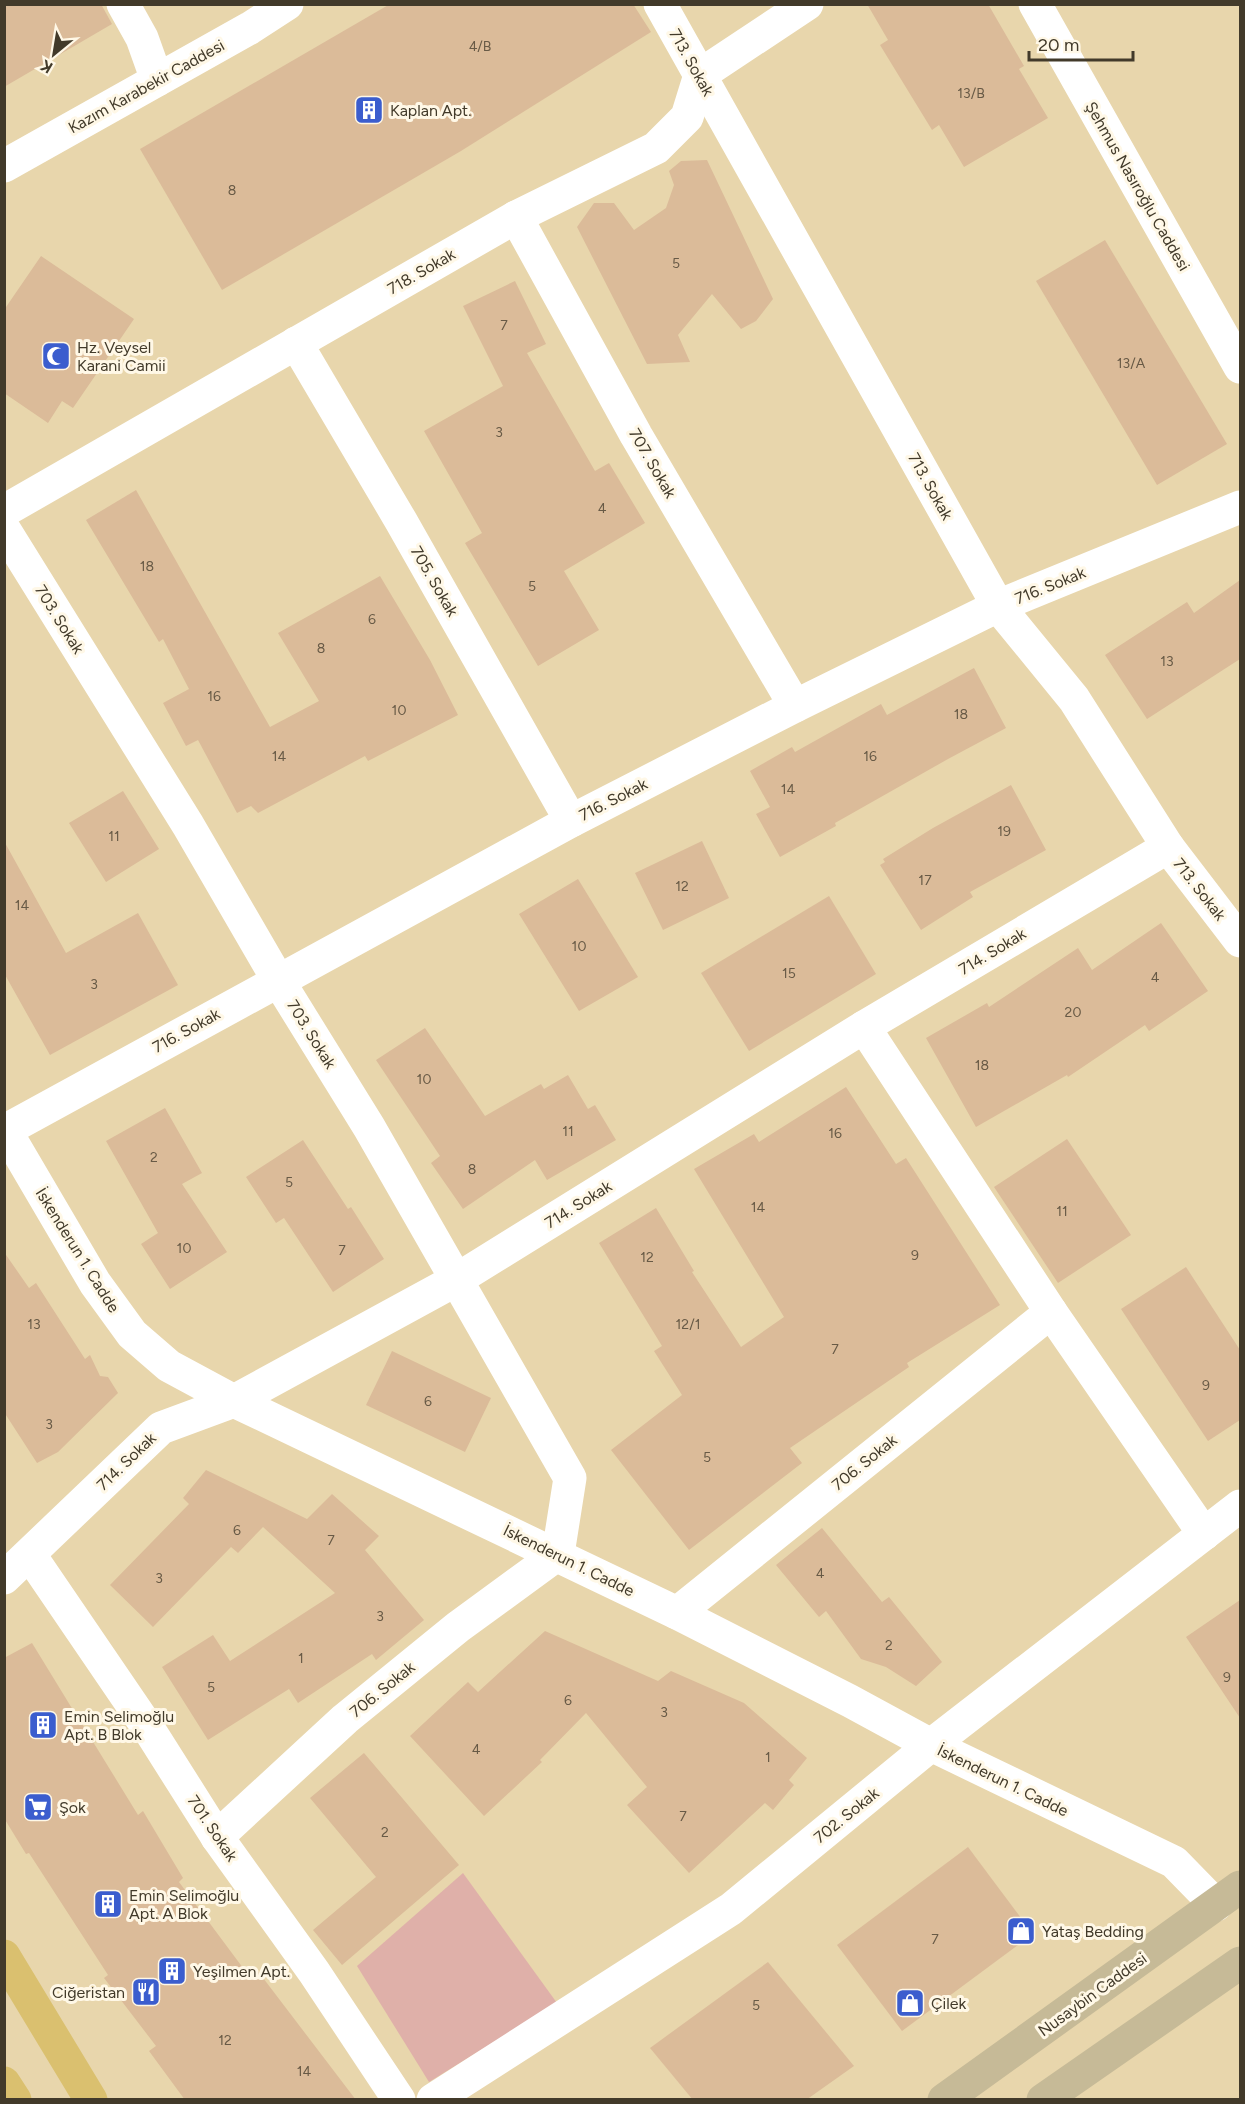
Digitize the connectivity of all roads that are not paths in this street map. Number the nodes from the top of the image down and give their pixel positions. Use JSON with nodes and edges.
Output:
{"nodes":[{"id":1,"x":123,"y":4,"type":"edge"},
{"id":2,"x":287,"y":4,"type":"edge"},
{"id":3,"x":660,"y":4,"type":"edge"},
{"id":4,"x":807,"y":4,"type":"edge"},
{"id":5,"x":1035,"y":4,"type":"edge"},
{"id":6,"x":700,"y":75,"type":"junction"},
{"id":7,"x":157,"y":80,"type":"junction"},
{"id":8,"x":4,"y":166,"type":"edge"},
{"id":9,"x":516,"y":217,"type":"junction"},
{"id":10,"x":296,"y":343,"type":"junction"},
{"id":11,"x":1240,"y":367,"type":"edge"},
{"id":12,"x":1240,"y":507,"type":"edge"},
{"id":13,"x":4,"y":511,"type":"edge"},
{"id":14,"x":4,"y":530,"type":"edge"},
{"id":15,"x":998,"y":606,"type":"junction"},
{"id":16,"x":795,"y":706,"type":"junction"},
{"id":17,"x":571,"y":821,"type":"junction"},
{"id":18,"x":1168,"y":847,"type":"junction"},
{"id":19,"x":1240,"y":941,"type":"edge"},
{"id":20,"x":278,"y":980,"type":"junction"},
{"id":21,"x":864,"y":1027,"type":"junction"},
{"id":22,"x":5,"y":1129,"type":"edge"},
{"id":23,"x":456,"y":1280,"type":"junction"},
{"id":24,"x":1051,"y":1312,"type":"junction"},
{"id":25,"x":234,"y":1401,"type":"junction"},
{"id":26,"x":1240,"y":1506,"type":"edge"},
{"id":27,"x":1204,"y":1533,"type":"junction"},
{"id":28,"x":558,"y":1554,"type":"junction"},
{"id":29,"x":30,"y":1555,"type":"junction"},
{"id":30,"x":4,"y":1578,"type":"edge"},
{"id":31,"x":677,"y":1612,"type":"junction"},
{"id":32,"x":931,"y":1745,"type":"junction"},
{"id":33,"x":217,"y":1837,"type":"junction"},
{"id":34,"x":1228,"y":1896,"type":"edge"},
{"id":35,"x":4,"y":1956,"type":"edge"},
{"id":36,"x":1240,"y":1963,"type":"edge"},
{"id":37,"x":4,"y":2083,"type":"edge"},
{"id":38,"x":15,"y":2100,"type":"edge"},
{"id":39,"x":92,"y":2100,"type":"edge"},
{"id":40,"x":399,"y":2100,"type":"edge"},
{"id":41,"x":434,"y":2100,"type":"edge"},
{"id":42,"x":944,"y":2100,"type":"edge"},
{"id":43,"x":1043,"y":2100,"type":"edge"}],
"edges":[{"from":1,"to":7,"type":"street"},
{"from":2,"to":7,"type":"street","name":"Kazım Karabekir Caddesi"},
{"from":3,"to":6,"type":"street","name":"713. Sokak"},
{"from":4,"to":6,"type":"street"},
{"from":5,"to":11,"type":"street","name":"Şehmus Nasıroğlu Caddesi"},
{"from":6,"to":9,"type":"street","name":"718. Sokak"},
{"from":6,"to":15,"type":"street","name":"713. Sokak"},
{"from":7,"to":8,"type":"street","name":"Kazım Karabekir Caddesi"},
{"from":9,"to":10,"type":"street","name":"718. Sokak"},
{"from":9,"to":16,"type":"street","name":"707. Sokak"},
{"from":10,"to":13,"type":"street","name":"718. Sokak"},
{"from":10,"to":17,"type":"street","name":"705. Sokak"},
{"from":12,"to":15,"type":"street","name":"716. Sokak"},
{"from":14,"to":20,"type":"street","name":"703. Sokak"},
{"from":15,"to":16,"type":"street","name":"716. Sokak"},
{"from":15,"to":18,"type":"street","name":"713. Sokak"},
{"from":16,"to":17,"type":"street","name":"716. Sokak"},
{"from":17,"to":20,"type":"street","name":"716. Sokak"},
{"from":18,"to":19,"type":"street","name":"713. Sokak"},
{"from":18,"to":21,"type":"street","name":"714. Sokak"},
{"from":20,"to":22,"type":"street","name":"716. Sokak"},
{"from":20,"to":23,"type":"street","name":"703. Sokak"},
{"from":21,"to":23,"type":"street","name":"714. Sokak"},
{"from":21,"to":24,"type":"street"},
{"from":22,"to":25,"type":"street","name":"İskenderun 1. Cadde"},
{"from":23,"to":25,"type":"street","name":"714. Sokak"},
{"from":23,"to":28,"type":"street","name":"703. Sokak"},
{"from":24,"to":27,"type":"street"},
{"from":24,"to":31,"type":"street","name":"706. Sokak"},
{"from":25,"to":28,"type":"street","name":"İskenderun 1. Cadde"},
{"from":25,"to":29,"type":"street","name":"714. Sokak"},
{"from":26,"to":27,"type":"street","name":"702. Sokak"},
{"from":27,"to":32,"type":"street","name":"702. Sokak"},
{"from":28,"to":31,"type":"street","name":"İskenderun 1. Cadde"},
{"from":28,"to":33,"type":"street","name":"706. Sokak"},
{"from":29,"to":30,"type":"street","name":"714. Sokak"},
{"from":29,"to":33,"type":"street","name":"701. Sokak"},
{"from":31,"to":32,"type":"street","name":"İskenderun 1. Cadde"},
{"from":32,"to":34,"type":"street","name":"İskenderun 1. Cadde"},
{"from":32,"to":41,"type":"street","name":"702. Sokak"},
{"from":33,"to":40,"type":"street","name":"701. Sokak"},
{"from":34,"to":42,"type":"main road","name":"Nusaybin Caddesi"},
{"from":35,"to":39,"type":"main road"},
{"from":36,"to":43,"type":"main road"},
{"from":37,"to":38,"type":"main road"}]}
